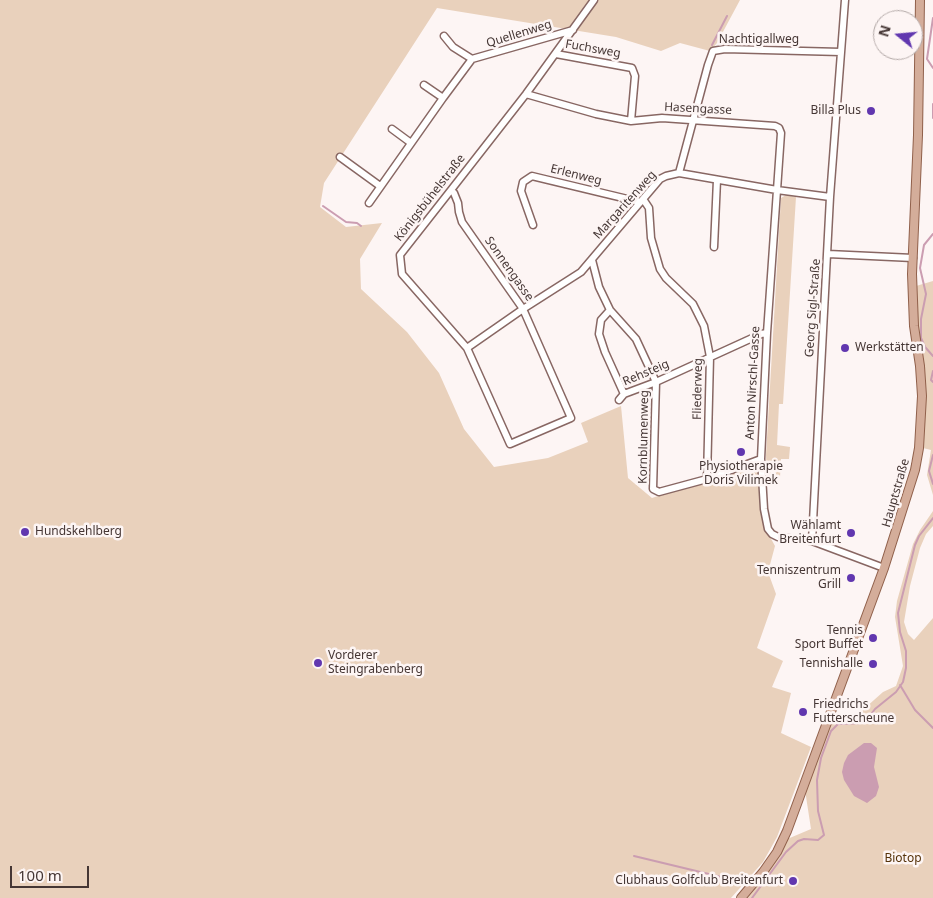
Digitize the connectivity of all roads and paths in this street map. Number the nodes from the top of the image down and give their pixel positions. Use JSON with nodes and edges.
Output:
{"nodes":[{"id":1,"x":594,"y":0,"type":"edge"},
{"id":2,"x":845,"y":0,"type":"edge"},
{"id":3,"x":920,"y":0,"type":"edge"},
{"id":4,"x":573,"y":30,"type":"junction"},
{"id":5,"x":444,"y":36,"type":"dead end"},
{"id":6,"x":841,"y":52,"type":"junction"},
{"id":7,"x":556,"y":54,"type":"junction"},
{"id":8,"x":472,"y":60,"type":"junction"},
{"id":9,"x":424,"y":85,"type":"dead end"},
{"id":10,"x":526,"y":94,"type":"junction"},
{"id":11,"x":443,"y":98,"type":"junction"},
{"id":12,"x":694,"y":120,"type":"junction"},
{"id":13,"x":631,"y":121,"type":"junction"},
{"id":14,"x":392,"y":129,"type":"dead end"},
{"id":15,"x":412,"y":143,"type":"junction"},
{"id":16,"x":340,"y":157,"type":"dead end"},
{"id":17,"x":679,"y":173,"type":"junction"},
{"id":18,"x":717,"y":180,"type":"junction"},
{"id":19,"x":380,"y":186,"type":"junction"},
{"id":20,"x":450,"y":190,"type":"junction"},
{"id":21,"x":777,"y":190,"type":"junction"},
{"id":22,"x":830,"y":197,"type":"junction"},
{"id":23,"x":642,"y":200,"type":"junction"},
{"id":24,"x":369,"y":203,"type":"dead end"},
{"id":25,"x":533,"y":225,"type":"dead end"},
{"id":26,"x":714,"y":247,"type":"dead end"},
{"id":27,"x":828,"y":254,"type":"junction"},
{"id":28,"x":913,"y":258,"type":"junction"},
{"id":29,"x":592,"y":260,"type":"junction"},
{"id":30,"x":523,"y":309,"type":"junction"},
{"id":31,"x":610,"y":310,"type":"junction"},
{"id":32,"x":767,"y":334,"type":"junction"},
{"id":33,"x":467,"y":348,"type":"junction"},
{"id":34,"x":710,"y":356,"type":"junction"},
{"id":35,"x":656,"y":382,"type":"junction"},
{"id":36,"x":624,"y":394,"type":"junction"},
{"id":37,"x":619,"y":400,"type":"dead end"},
{"id":38,"x":510,"y":444,"type":"joint"},
{"id":39,"x":761,"y":459,"type":"junction"},
{"id":40,"x":707,"y":479,"type":"junction"},
{"id":41,"x":812,"y":541,"type":"junction"},
{"id":42,"x":884,"y":568,"type":"junction"},
{"id":43,"x":740,"y":898,"type":"edge"}],
"edges":[{"from":1,"to":4,"type":"street","name":"Königsbühelstraße"},
{"from":2,"to":6,"type":"street","name":"Georg Sigl-Straße"},
{"from":3,"to":28,"type":"main road","name":"Hauptstraße"},
{"from":4,"to":7,"type":"street","name":"Königsbühelstraße"},
{"from":4,"to":8,"type":"street","name":"Quellenweg"},
{"from":5,"to":8,"type":"street","name":"Quellenweg"},
{"from":6,"to":12,"type":"street","name":"Nachtigallweg"},
{"from":6,"to":22,"type":"street","name":"Georg Sigl-Straße"},
{"from":7,"to":10,"type":"street","name":"Königsbühelstraße"},
{"from":7,"to":13,"type":"street","name":"Fuchsweg"},
{"from":8,"to":11,"type":"street","name":"Quellenweg"},
{"from":9,"to":11,"type":"street"},
{"from":10,"to":13,"type":"street","name":"Hasengasse"},
{"from":10,"to":20,"type":"street","name":"Königsbühelstraße"},
{"from":11,"to":15,"type":"street","name":"Quellenweg"},
{"from":12,"to":13,"type":"street","name":"Hasengasse"},
{"from":12,"to":17,"type":"street","name":"Nachtigallweg"},
{"from":12,"to":21,"type":"street","name":"Hasengasse"},
{"from":14,"to":15,"type":"street"},
{"from":15,"to":19,"type":"street","name":"Quellenweg"},
{"from":16,"to":19,"type":"street"},
{"from":17,"to":18,"type":"street"},
{"from":17,"to":23,"type":"street","name":"Margaritenweg"},
{"from":18,"to":21,"type":"street"},
{"from":18,"to":26,"type":"street"},
{"from":19,"to":24,"type":"street","name":"Quellenweg"},
{"from":20,"to":30,"type":"street","name":"Sonnengasse"},
{"from":20,"to":33,"type":"street","name":"Königsbühelstraße"},
{"from":21,"to":22,"type":"street"},
{"from":21,"to":32,"type":"street","name":"Anton Nirschl-Gasse"},
{"from":22,"to":27,"type":"street","name":"Georg Sigl-Straße"},
{"from":23,"to":25,"type":"street","name":"Erlenweg"},
{"from":23,"to":29,"type":"street","name":"Margaritenweg"},
{"from":23,"to":34,"type":"street","name":"Fliederweg"},
{"from":27,"to":28,"type":"street"},
{"from":27,"to":41,"type":"street","name":"Georg Sigl-Straße"},
{"from":28,"to":42,"type":"main road","name":"Hauptstraße"},
{"from":29,"to":30,"type":"street","name":"Margaritenweg"},
{"from":29,"to":31,"type":"street","name":"Kornblumenweg"},
{"from":30,"to":33,"type":"street","name":"Margaritenweg"},
{"from":30,"to":38,"type":"street","name":"Sonnengasse"},
{"from":31,"to":35,"type":"street","name":"Kornblumenweg"},
{"from":31,"to":36,"type":"street"},
{"from":32,"to":34,"type":"street","name":"Rehsteig"},
{"from":32,"to":39,"type":"street","name":"Anton Nirschl-Gasse"},
{"from":33,"to":38,"type":"street","name":"Königsbühelstraße"},
{"from":34,"to":35,"type":"street","name":"Rehsteig"},
{"from":34,"to":40,"type":"street","name":"Fliederweg"},
{"from":35,"to":36,"type":"street","name":"Rehsteig"},
{"from":35,"to":40,"type":"street","name":"Kornblumenweg"},
{"from":36,"to":37,"type":"street","name":"Rehsteig"},
{"from":39,"to":40,"type":"street","name":"Kornblumenweg"},
{"from":39,"to":41,"type":"street","name":"Anton Nirschl-Gasse"},
{"from":41,"to":42,"type":"street"},
{"from":42,"to":43,"type":"main road","name":"Hauptstraße"}]}
